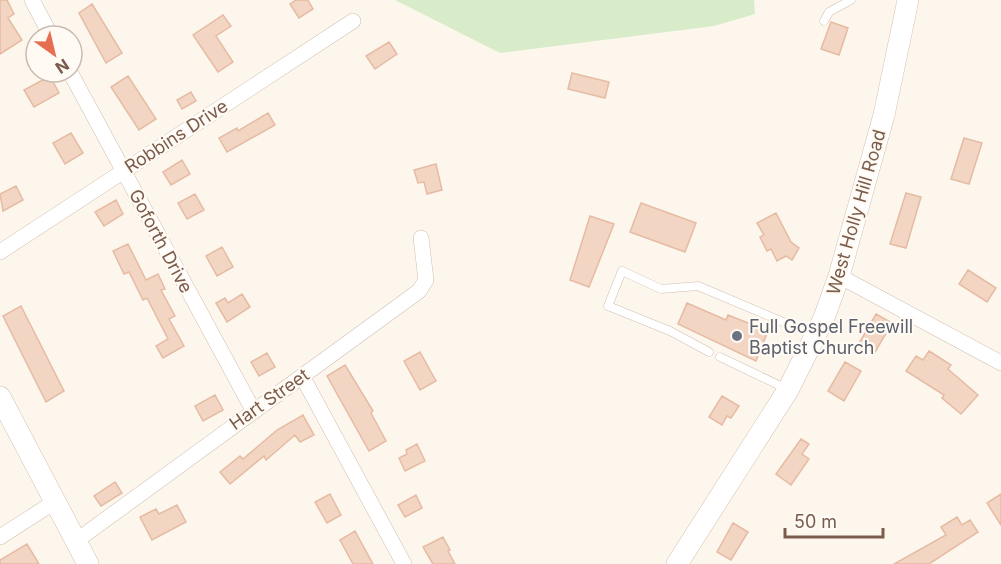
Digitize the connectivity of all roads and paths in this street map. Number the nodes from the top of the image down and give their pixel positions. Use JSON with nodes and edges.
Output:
{"nodes":[{"id":1,"x":32,"y":0,"type":"edge"},
{"id":2,"x":851,"y":0,"type":"edge"},
{"id":3,"x":908,"y":0,"type":"edge"},
{"id":4,"x":353,"y":21,"type":"dead end"},
{"id":5,"x":824,"y":21,"type":"dead end"},
{"id":6,"x":45,"y":24,"type":"edge"},
{"id":7,"x":76,"y":84,"type":"edge"},
{"id":8,"x":123,"y":171,"type":"junction"},
{"id":9,"x":421,"y":238,"type":"dead end"},
{"id":10,"x":0,"y":252,"type":"edge"},
{"id":11,"x":839,"y":276,"type":"junction"},
{"id":12,"x":816,"y":336,"type":"junction"},
{"id":13,"x":709,"y":352,"type":"dead end"},
{"id":14,"x":720,"y":357,"type":"dead end"},
{"id":15,"x":1001,"y":363,"type":"edge"},
{"id":16,"x":302,"y":376,"type":"junction"},
{"id":17,"x":788,"y":390,"type":"junction"},
{"id":18,"x":0,"y":397,"type":"edge"},
{"id":19,"x":253,"y":410,"type":"junction"},
{"id":20,"x":56,"y":501,"type":"junction"},
{"id":21,"x":0,"y":537,"type":"edge"},
{"id":22,"x":76,"y":541,"type":"junction"},
{"id":23,"x":88,"y":564,"type":"edge"},
{"id":24,"x":404,"y":564,"type":"edge"},
{"id":25,"x":677,"y":564,"type":"edge"}],
"edges":[{"from":1,"to":6,"type":"street"},
{"from":2,"to":5,"type":"lane"},
{"from":3,"to":11,"type":"street","name":"West Holly Hill Road"},
{"from":4,"to":8,"type":"street","name":"Robbins Drive"},
{"from":7,"to":8,"type":"street","name":"Goforth Drive"},
{"from":8,"to":10,"type":"street","name":"Robbins Drive"},
{"from":8,"to":19,"type":"street","name":"Goforth Drive"},
{"from":9,"to":16,"type":"street","name":"Hart Street"},
{"from":11,"to":12,"type":"street","name":"West Holly Hill Road"},
{"from":11,"to":15,"type":"street"},
{"from":12,"to":13,"type":"lane"},
{"from":12,"to":17,"type":"street","name":"West Holly Hill Road"},
{"from":14,"to":17,"type":"lane"},
{"from":16,"to":19,"type":"street","name":"Hart Street"},
{"from":16,"to":24,"type":"street"},
{"from":17,"to":25,"type":"street","name":"West Holly Hill Road"},
{"from":18,"to":20,"type":"street"},
{"from":19,"to":22,"type":"street","name":"Hart Street"},
{"from":20,"to":21,"type":"street"},
{"from":20,"to":22,"type":"street"},
{"from":22,"to":23,"type":"street"}]}
